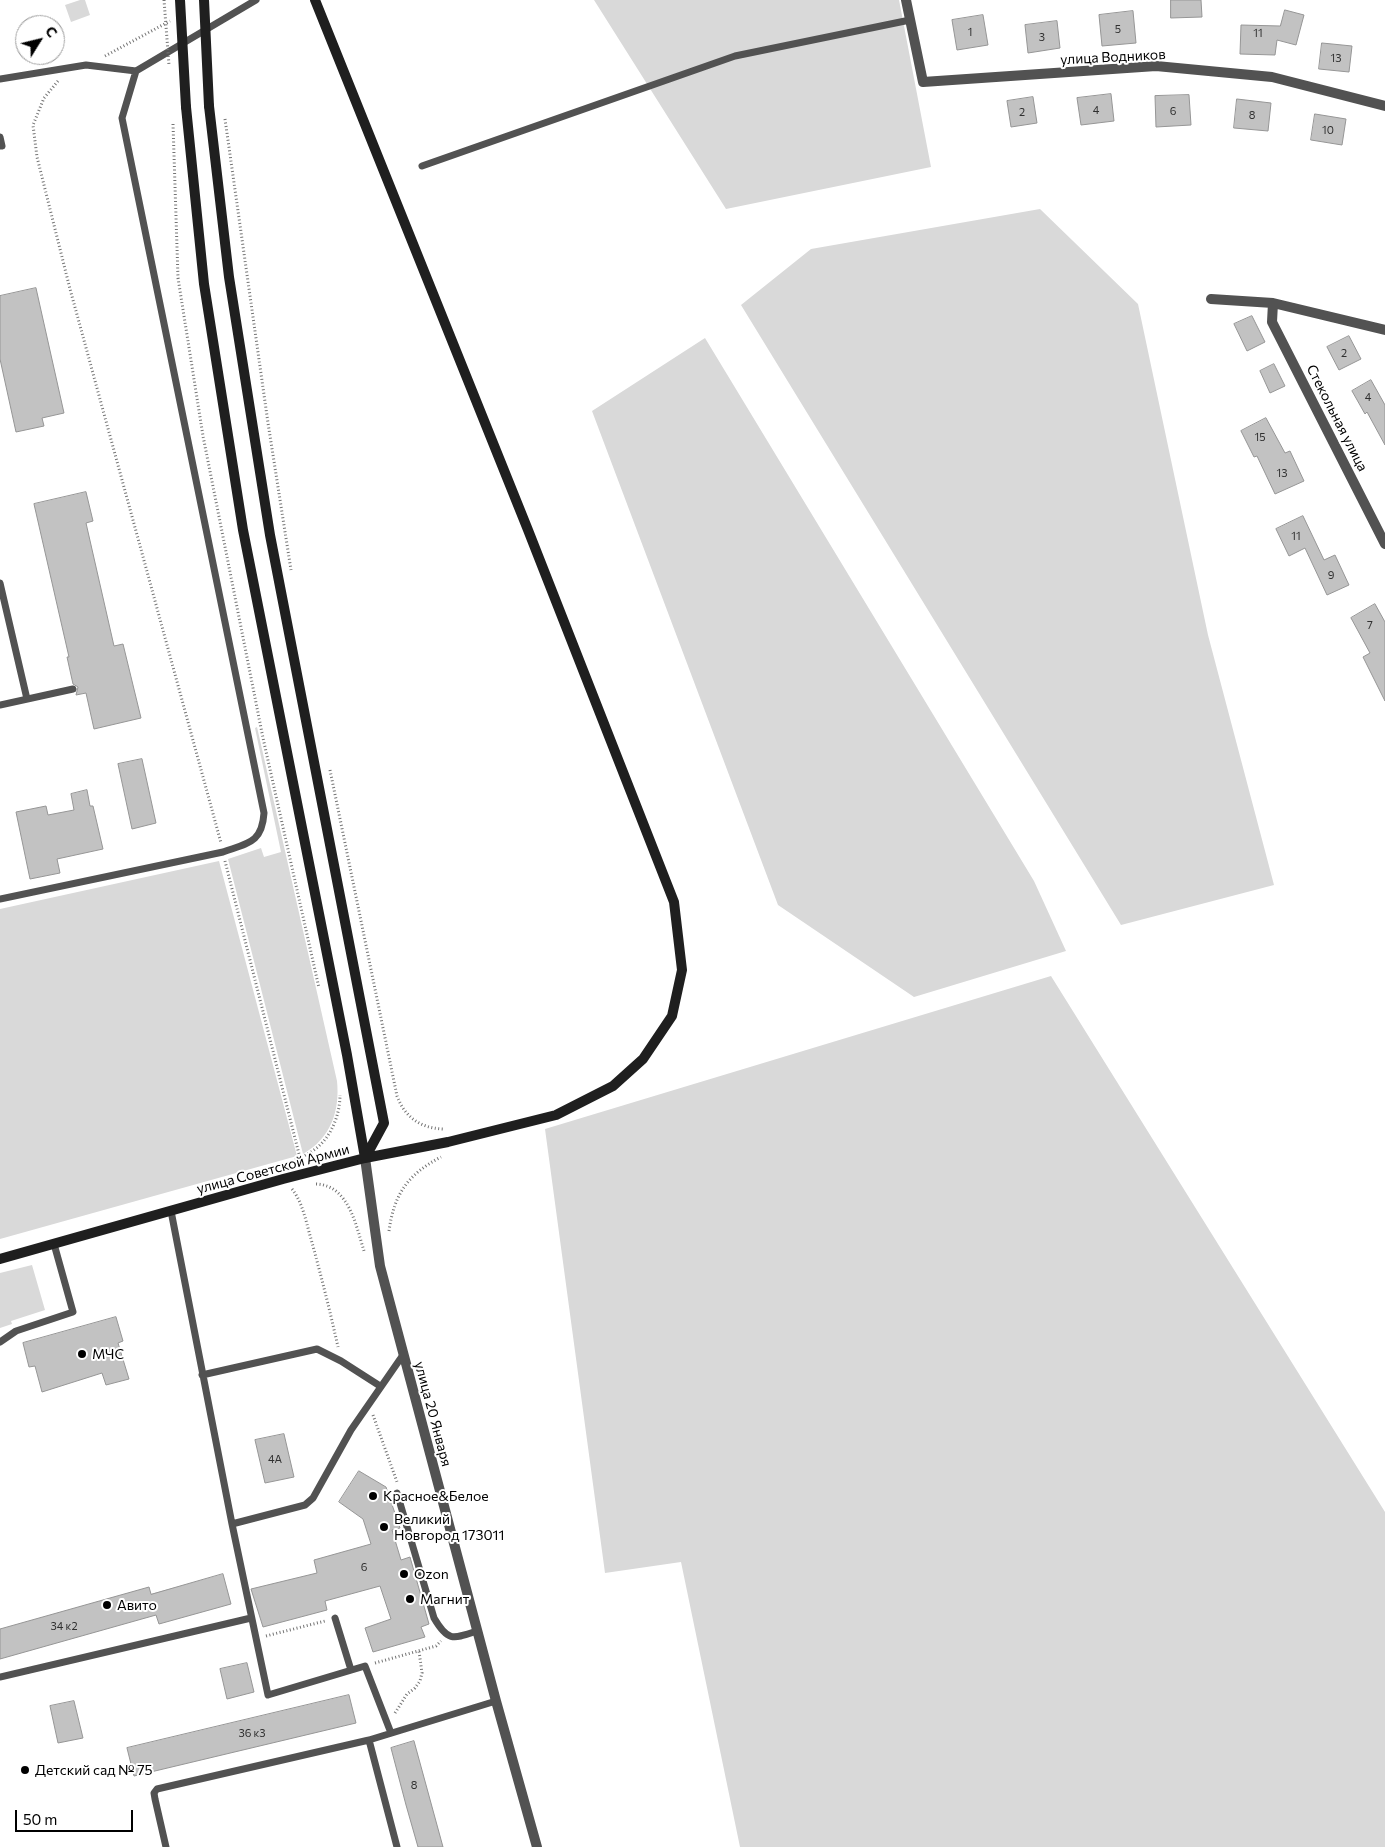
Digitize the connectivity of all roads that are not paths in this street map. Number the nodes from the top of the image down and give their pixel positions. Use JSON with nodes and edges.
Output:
{"nodes":[{"id":1,"x":180,"y":0,"type":"edge"},
{"id":2,"x":204,"y":0,"type":"edge"},
{"id":3,"x":256,"y":0,"type":"edge"},
{"id":4,"x":315,"y":0,"type":"edge"},
{"id":5,"x":906,"y":0,"type":"edge"},
{"id":6,"x":910,"y":20,"type":"junction"},
{"id":7,"x":136,"y":71,"type":"junction"},
{"id":8,"x":0,"y":79,"type":"edge"},
{"id":9,"x":1385,"y":106,"type":"edge"},
{"id":10,"x":0,"y":137,"type":"edge"},
{"id":11,"x":0,"y":146,"type":"edge"},
{"id":12,"x":422,"y":166,"type":"dead end"},
{"id":13,"x":1211,"y":299,"type":"dead end"},
{"id":14,"x":1273,"y":303,"type":"junction"},
{"id":15,"x":1385,"y":330,"type":"edge"},
{"id":16,"x":1385,"y":544,"type":"edge"},
{"id":17,"x":0,"y":583,"type":"edge"},
{"id":18,"x":73,"y":689,"type":"dead end"},
{"id":19,"x":27,"y":699,"type":"junction"},
{"id":20,"x":0,"y":705,"type":"edge"},
{"id":21,"x":0,"y":899,"type":"edge"},
{"id":22,"x":365,"y":1158,"type":"junction"},
{"id":23,"x":170,"y":1211,"type":"junction"},
{"id":24,"x":54,"y":1244,"type":"junction"},
{"id":25,"x":0,"y":1259,"type":"edge"},
{"id":26,"x":0,"y":1342,"type":"edge"},
{"id":27,"x":403,"y":1355,"type":"junction"},
{"id":28,"x":202,"y":1375,"type":"junction"},
{"id":29,"x":380,"y":1386,"type":"junction"},
{"id":30,"x":397,"y":1493,"type":"road end"},
{"id":31,"x":232,"y":1524,"type":"junction"},
{"id":32,"x":251,"y":1618,"type":"junction"},
{"id":33,"x":335,"y":1618,"type":"road end"},
{"id":34,"x":477,"y":1631,"type":"junction"},
{"id":35,"x":351,"y":1670,"type":"junction"},
{"id":36,"x":0,"y":1677,"type":"edge"},
{"id":37,"x":496,"y":1701,"type":"junction"},
{"id":38,"x":391,"y":1733,"type":"junction"},
{"id":39,"x":369,"y":1740,"type":"junction"},
{"id":40,"x":166,"y":1847,"type":"edge"},
{"id":41,"x":397,"y":1847,"type":"edge"},
{"id":42,"x":537,"y":1847,"type":"edge"}],
"edges":[{"from":1,"to":22,"type":"main road","bridge":true},
{"from":2,"to":22,"type":"main road","bridge":true},
{"from":3,"to":7,"type":"lane"},
{"from":4,"to":22,"type":"main road","name":"улица Советской Армии"},
{"from":5,"to":6,"type":"street","name":"улица Водников"},
{"from":6,"to":9,"type":"street","name":"улица Водников"},
{"from":6,"to":12,"type":"lane"},
{"from":7,"to":8,"type":"lane"},
{"from":7,"to":21,"type":"lane"},
{"from":10,"to":11,"type":"lane"},
{"from":13,"to":14,"type":"street"},
{"from":14,"to":15,"type":"street"},
{"from":14,"to":16,"type":"street","name":"Стекольная улица"},
{"from":17,"to":19,"type":"lane"},
{"from":18,"to":19,"type":"lane"},
{"from":19,"to":20,"type":"lane"},
{"from":22,"to":23,"type":"main road","name":"улица Советской Армии"},
{"from":22,"to":27,"type":"street","name":"улица 20 Января"},
{"from":23,"to":24,"type":"main road","name":"улица Советской Армии"},
{"from":23,"to":28,"type":"lane"},
{"from":24,"to":25,"type":"main road","name":"улица Советской Армии"},
{"from":24,"to":26,"type":"lane"},
{"from":27,"to":29,"type":"lane"},
{"from":27,"to":34,"type":"street","name":"улица 20 Января"},
{"from":28,"to":29,"type":"lane"},
{"from":28,"to":31,"type":"lane"},
{"from":29,"to":31,"type":"lane"},
{"from":30,"to":34,"type":"lane"},
{"from":31,"to":32,"type":"lane"},
{"from":32,"to":35,"type":"lane"},
{"from":32,"to":36,"type":"lane"},
{"from":33,"to":35,"type":"lane"},
{"from":34,"to":37,"type":"street","name":"улица 20 Января"},
{"from":35,"to":38,"type":"lane"},
{"from":37,"to":38,"type":"lane"},
{"from":37,"to":42,"type":"street","name":"улица 20 Января"},
{"from":38,"to":39,"type":"lane"},
{"from":39,"to":40,"type":"lane"},
{"from":39,"to":41,"type":"lane"}]}
